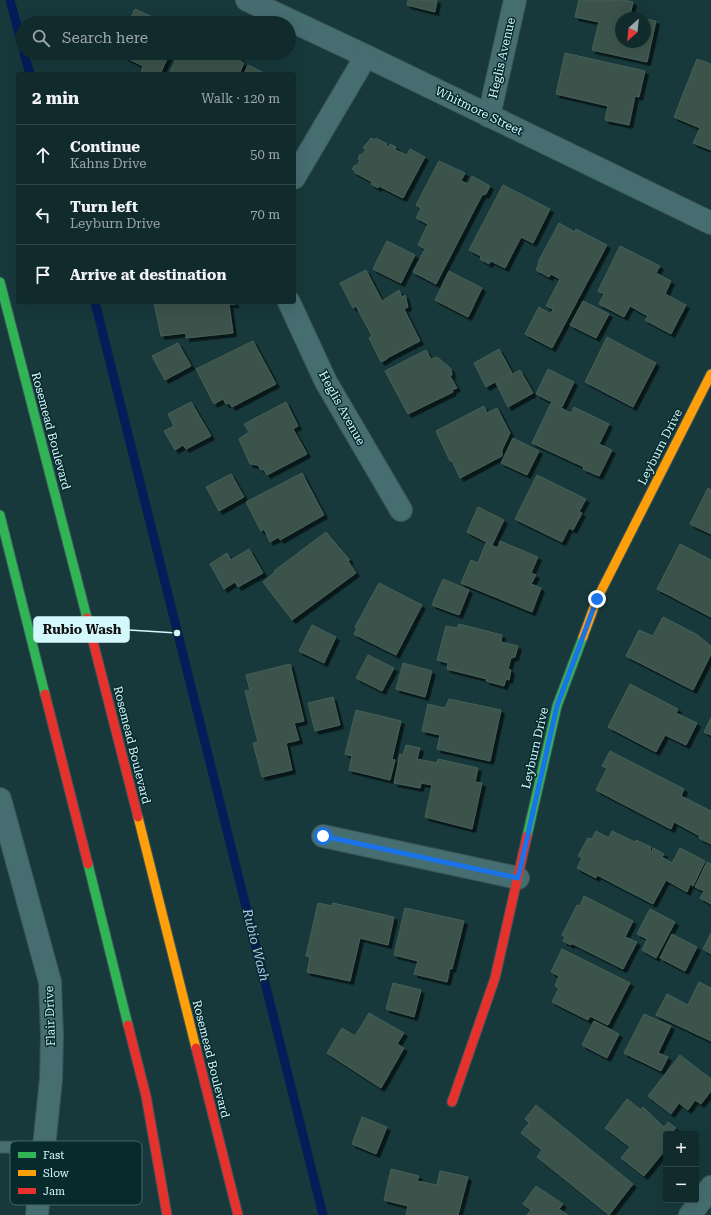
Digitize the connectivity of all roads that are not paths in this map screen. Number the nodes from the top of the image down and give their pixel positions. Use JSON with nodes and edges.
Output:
{"nodes":[{"id":1,"x":247,"y":0,"type":"edge"},
{"id":2,"x":515,"y":0,"type":"edge"},
{"id":3,"x":281,"y":16,"type":"edge"},
{"id":4,"x":296,"y":23,"type":"edge"},
{"id":5,"x":366,"y":56,"type":"junction"},
{"id":6,"x":489,"y":116,"type":"junction"},
{"id":7,"x":296,"y":175,"type":"edge"},
{"id":8,"x":711,"y":223,"type":"edge"},
{"id":9,"x":0,"y":282,"type":"edge"},
{"id":10,"x":290,"y":304,"type":"edge"},
{"id":11,"x":711,"y":374,"type":"edge"},
{"id":12,"x":401,"y":510,"type":"dead end"},
{"id":13,"x":0,"y":515,"type":"edge"},
{"id":14,"x":0,"y":799,"type":"edge"},
{"id":15,"x":323,"y":836,"type":"dead end"},
{"id":16,"x":518,"y":878,"type":"junction"},
{"id":17,"x":452,"y":1102,"type":"dead end"},
{"id":18,"x":45,"y":1141,"type":"edge"},
{"id":19,"x":0,"y":1147,"type":"edge"},
{"id":20,"x":10,"y":1147,"type":"edge"},
{"id":21,"x":711,"y":1187,"type":"edge"},
{"id":22,"x":38,"y":1205,"type":"edge"},
{"id":23,"x":37,"y":1215,"type":"edge"},
{"id":24,"x":167,"y":1215,"type":"edge"},
{"id":25,"x":238,"y":1215,"type":"edge"},
{"id":26,"x":690,"y":1215,"type":"edge"}],
"edges":[{"from":1,"to":3,"type":"street","name":"Whitmore Street"},
{"from":2,"to":6,"type":"street","name":"Heglis Avenue"},
{"from":4,"to":5,"type":"street","name":"Whitmore Street"},
{"from":5,"to":6,"type":"street","name":"Whitmore Street"},
{"from":5,"to":7,"type":"street"},
{"from":6,"to":8,"type":"street","name":"Whitmore Street"},
{"from":9,"to":25,"type":"main road","name":"Rosemead Boulevard"},
{"from":10,"to":12,"type":"street","name":"Heglis Avenue"},
{"from":11,"to":16,"type":"main road","name":"Leyburn Drive"},
{"from":13,"to":24,"type":"main road"},
{"from":14,"to":18,"type":"street","name":"Flair Drive"},
{"from":15,"to":16,"type":"street"},
{"from":16,"to":17,"type":"main road","name":"Leyburn Drive"},
{"from":19,"to":20,"type":"lane"},
{"from":21,"to":26,"type":"street"},
{"from":22,"to":23,"type":"street","name":"Flair Drive"}]}
